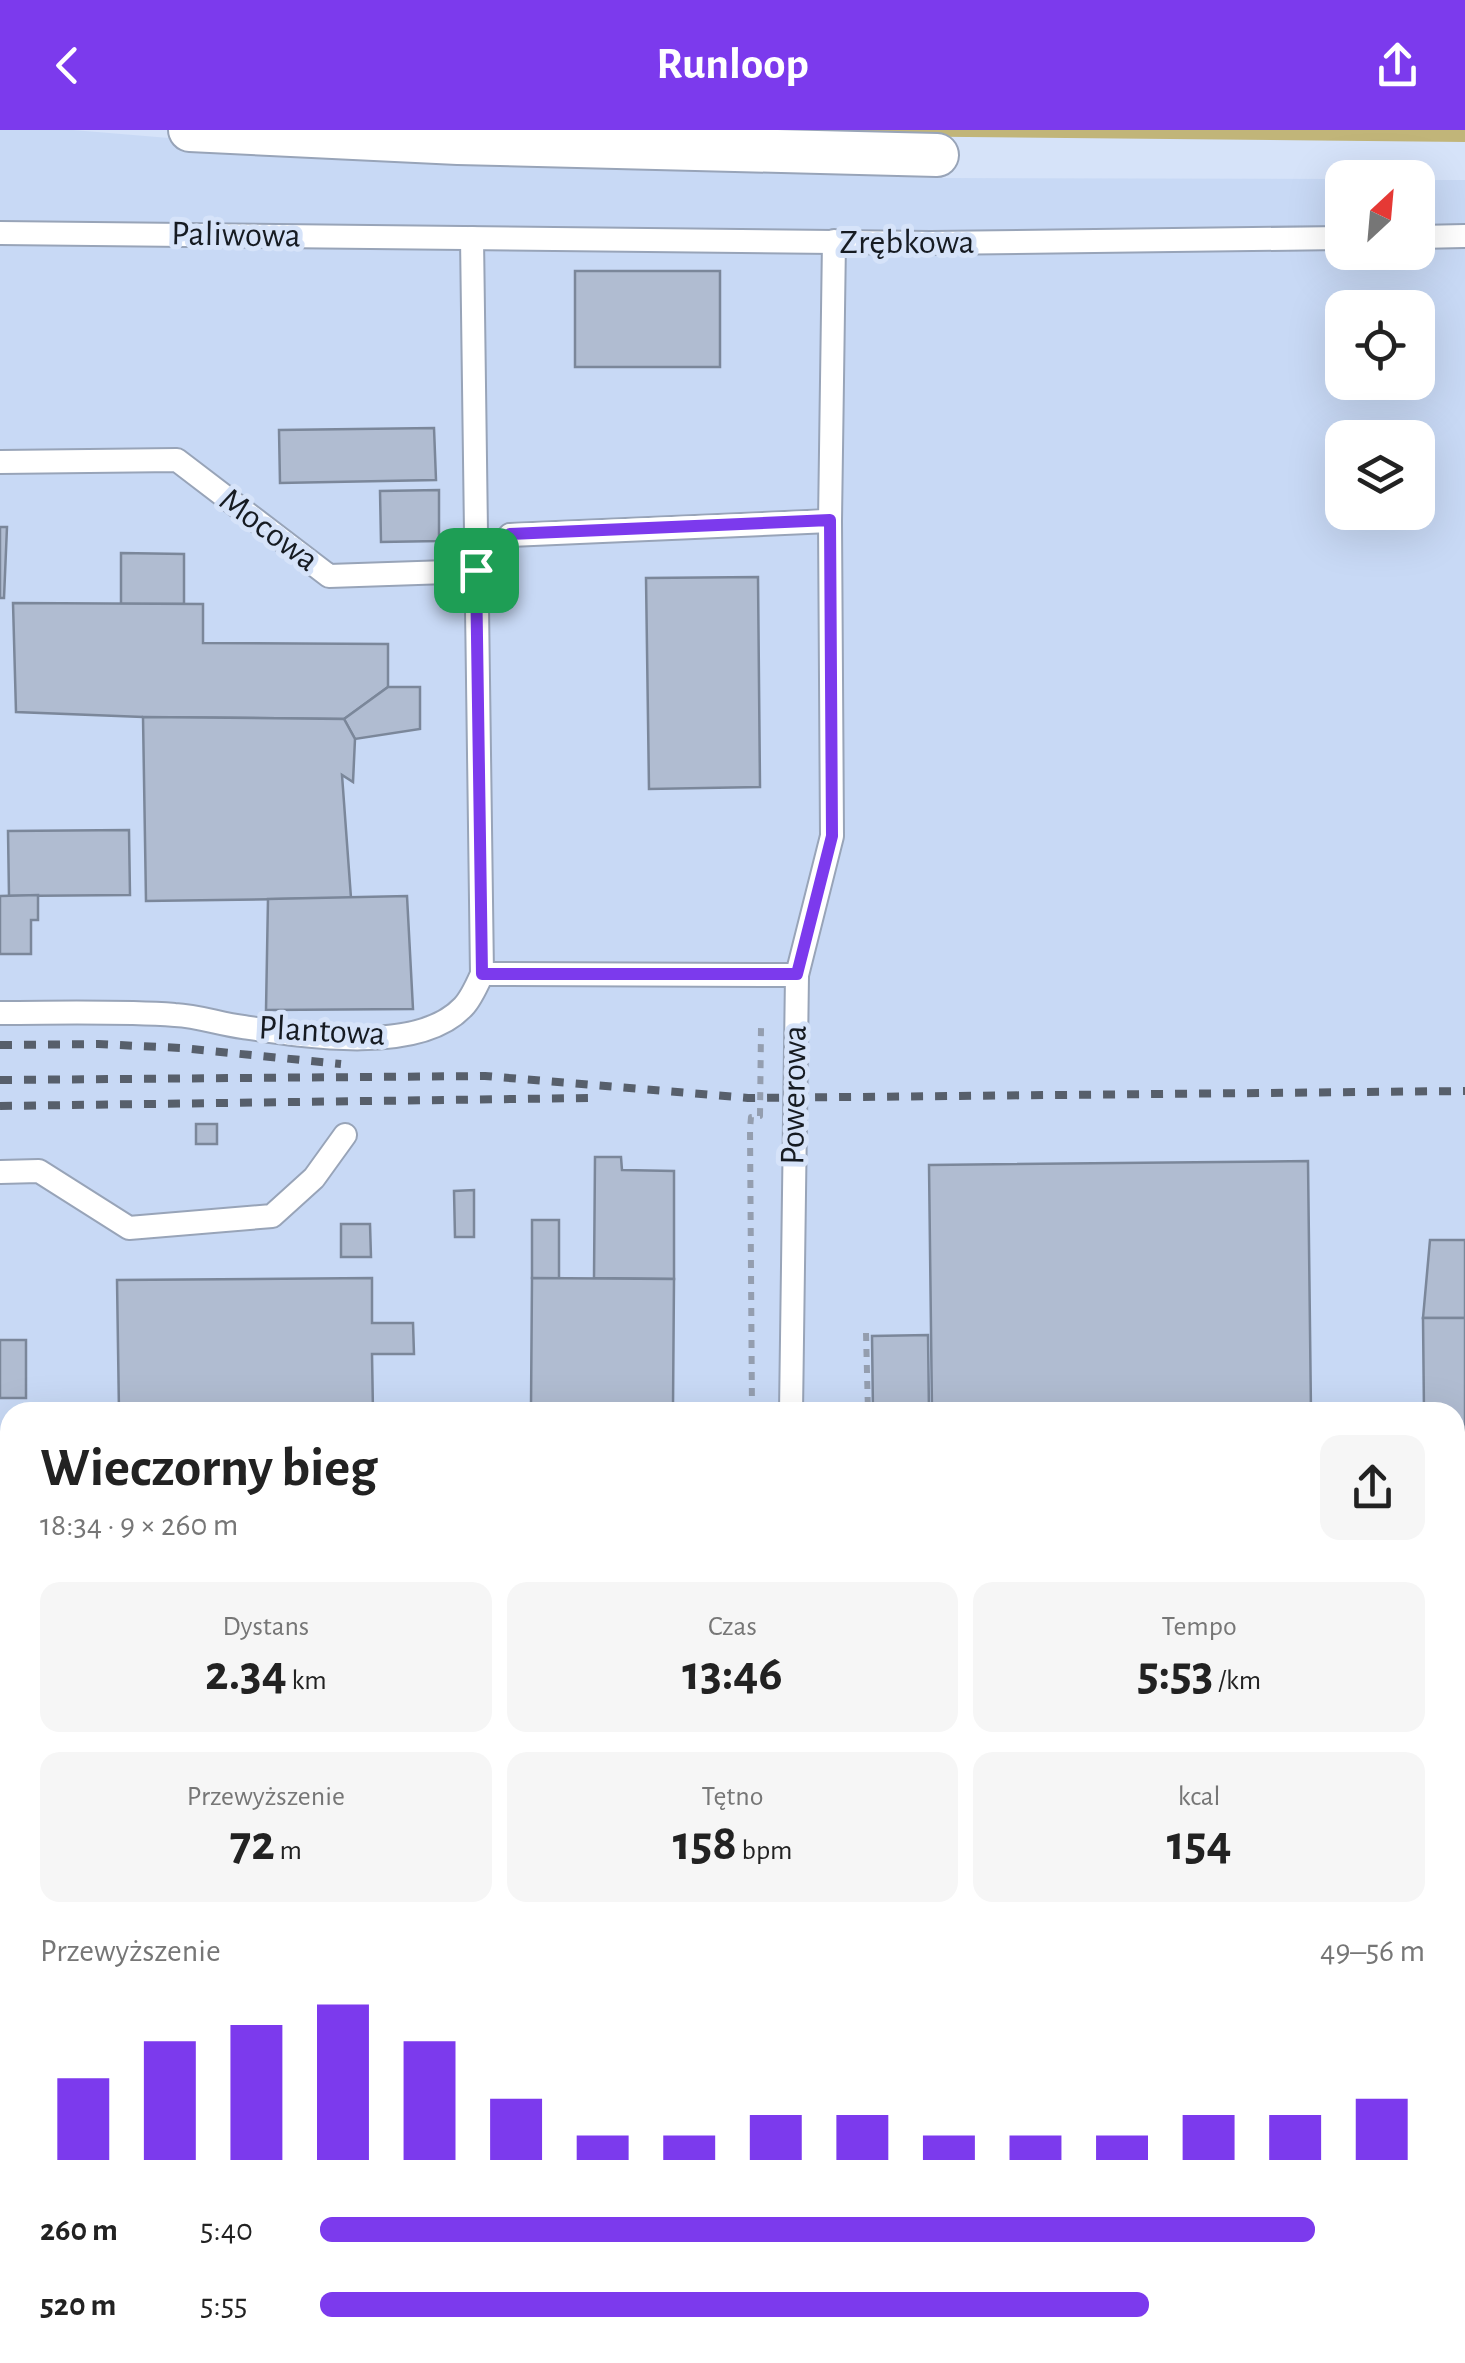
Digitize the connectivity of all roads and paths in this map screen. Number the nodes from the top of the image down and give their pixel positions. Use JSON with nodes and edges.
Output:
{"nodes":[{"id":1,"x":190,"y":130,"type":"edge"},
{"id":2,"x":938,"y":155,"type":"dead end"},
{"id":3,"x":0,"y":233,"type":"edge"},
{"id":4,"x":1465,"y":236,"type":"edge"},
{"id":5,"x":1435,"y":237,"type":"edge"},
{"id":6,"x":472,"y":238,"type":"junction"},
{"id":7,"x":1325,"y":238,"type":"edge"},
{"id":8,"x":834,"y":241,"type":"junction"},
{"id":9,"x":0,"y":462,"type":"edge"},
{"id":10,"x":830,"y":520,"type":"junction"},
{"id":11,"x":476,"y":570,"type":"junction"},
{"id":12,"x":482,"y":974,"type":"junction"},
{"id":13,"x":797,"y":974,"type":"junction"},
{"id":14,"x":0,"y":1013,"type":"edge"},
{"id":15,"x":761,"y":1028,"type":"dead end"},
{"id":16,"x":345,"y":1135,"type":"dead end"},
{"id":17,"x":0,"y":1172,"type":"edge"},
{"id":18,"x":866,"y":1333,"type":"dead end"},
{"id":19,"x":752,"y":1402,"type":"edge"},
{"id":20,"x":791,"y":1402,"type":"edge"},
{"id":21,"x":868,"y":1402,"type":"edge"}],
"edges":[{"from":1,"to":2,"type":"street"},
{"from":3,"to":6,"type":"lane","name":"Paliwowa"},
{"from":4,"to":5,"type":"lane"},
{"from":6,"to":8,"type":"lane","name":"Zrębkowa"},
{"from":6,"to":11,"type":"lane"},
{"from":7,"to":8,"type":"lane","name":"Zrębkowa"},
{"from":8,"to":10,"type":"lane","name":"Powerowa"},
{"from":9,"to":11,"type":"lane","name":"Mocowa"},
{"from":10,"to":11,"type":"lane"},
{"from":10,"to":13,"type":"lane","name":"Powerowa"},
{"from":11,"to":12,"type":"lane"},
{"from":12,"to":13,"type":"lane"},
{"from":12,"to":14,"type":"lane","name":"Plantowa"},
{"from":13,"to":20,"type":"lane","name":"Powerowa"},
{"from":15,"to":19,"type":"path"},
{"from":16,"to":17,"type":"lane"},
{"from":18,"to":21,"type":"path"}]}
